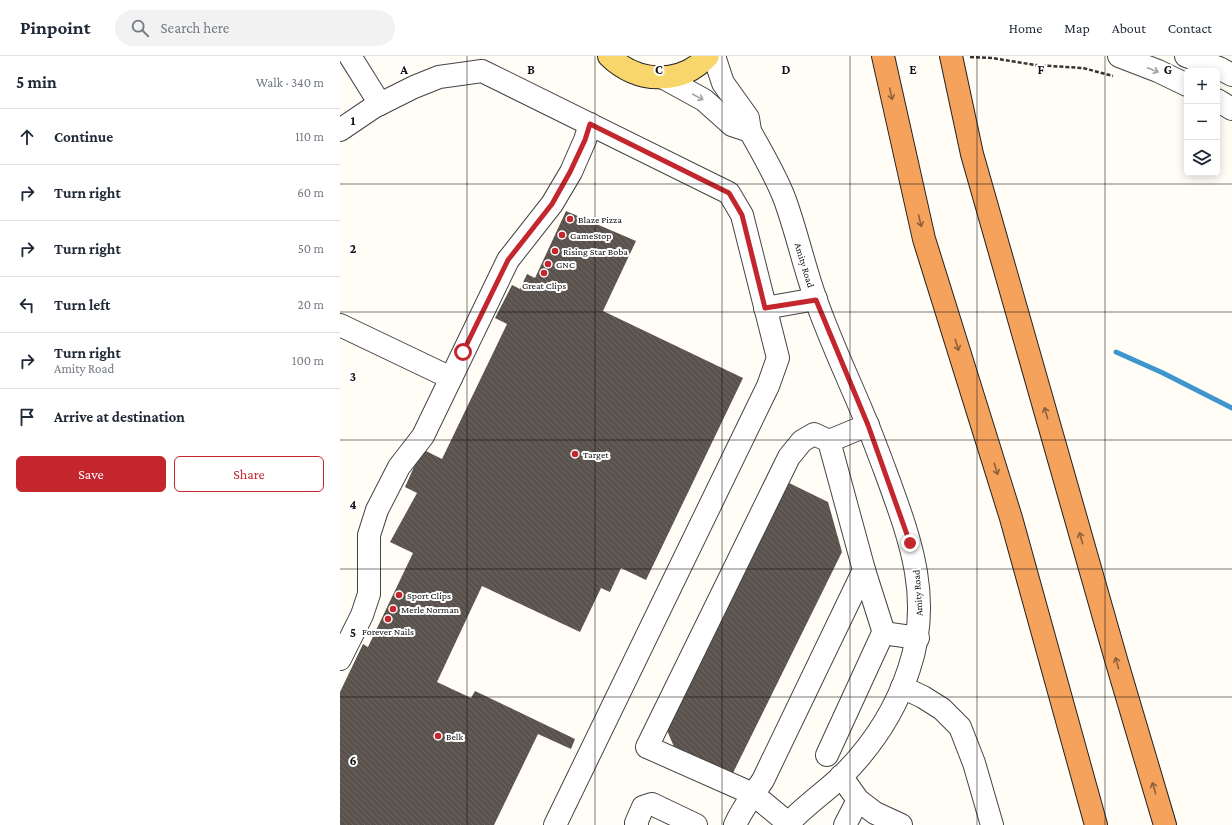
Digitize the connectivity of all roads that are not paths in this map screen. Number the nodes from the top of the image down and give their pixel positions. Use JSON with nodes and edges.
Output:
{"nodes":[{"id":1,"x":609,"y":56,"type":"edge"},
{"id":2,"x":708,"y":56,"type":"edge"},
{"id":3,"x":714,"y":56,"type":"edge"},
{"id":4,"x":883,"y":56,"type":"edge"},
{"id":5,"x":951,"y":56,"type":"edge"},
{"id":6,"x":1119,"y":56,"type":"edge"},
{"id":7,"x":1186,"y":56,"type":"edge"},
{"id":8,"x":351,"y":60,"type":"edge"},
{"id":9,"x":1232,"y":75,"type":"edge"},
{"id":10,"x":664,"y":78,"type":"junction"},
{"id":11,"x":1184,"y":84,"type":"edge"},
{"id":12,"x":1220,"y":102,"type":"edge"},
{"id":13,"x":380,"y":104,"type":"junction"},
{"id":14,"x":1232,"y":109,"type":"edge"},
{"id":15,"x":590,"y":124,"type":"junction"},
{"id":16,"x":340,"y":130,"type":"edge"},
{"id":17,"x":750,"y":131,"type":"junction"},
{"id":18,"x":816,"y":300,"type":"junction"},
{"id":19,"x":765,"y":308,"type":"junction"},
{"id":20,"x":340,"y":325,"type":"edge"},
{"id":21,"x":451,"y":378,"type":"junction"},
{"id":22,"x":868,"y":425,"type":"junction"},
{"id":23,"x":829,"y":441,"type":"junction"},
{"id":24,"x":864,"y":570,"type":"junction"},
{"id":25,"x":884,"y":633,"type":"junction"},
{"id":26,"x":918,"y":638,"type":"junction"},
{"id":27,"x":340,"y":659,"type":"edge"},
{"id":28,"x":902,"y":687,"type":"junction"},
{"id":29,"x":827,"y":755,"type":"dead end"},
{"id":30,"x":841,"y":776,"type":"junction"},
{"id":31,"x":753,"y":794,"type":"junction"},
{"id":32,"x":858,"y":800,"type":"junction"},
{"id":33,"x":787,"y":824,"type":"edge"},
{"id":34,"x":555,"y":825,"type":"edge"},
{"id":35,"x":637,"y":825,"type":"edge"},
{"id":36,"x":696,"y":825,"type":"edge"},
{"id":37,"x":735,"y":825,"type":"edge"},
{"id":38,"x":845,"y":825,"type":"edge"},
{"id":39,"x":901,"y":825,"type":"edge"},
{"id":40,"x":992,"y":825,"type":"edge"},
{"id":41,"x":1096,"y":825,"type":"edge"},
{"id":42,"x":1165,"y":825,"type":"edge"}],
"edges":[{"from":1,"to":10,"type":"main road"},
{"from":2,"to":10,"type":"main road"},
{"from":3,"to":17,"type":"street","name":"Amity Road"},
{"from":4,"to":41,"type":"highway","one_way":true},
{"from":42,"to":5,"type":"highway","one_way":true},
{"from":6,"to":11,"type":"street","one_way":true},
{"from":7,"to":9,"type":"street"},
{"from":8,"to":13,"type":"street"},
{"from":10,"to":17,"type":"street","one_way":true},
{"from":12,"to":14,"type":"street"},
{"from":13,"to":15,"type":"street"},
{"from":13,"to":16,"type":"street"},
{"from":15,"to":19,"type":"street"},
{"from":15,"to":21,"type":"street"},
{"from":17,"to":18,"type":"street","name":"Amity Road"},
{"from":18,"to":19,"type":"street"},
{"from":18,"to":22,"type":"street","name":"Amity Road"},
{"from":19,"to":34,"type":"street"},
{"from":20,"to":21,"type":"street"},
{"from":21,"to":27,"type":"street"},
{"from":22,"to":23,"type":"street"},
{"from":22,"to":26,"type":"street","name":"Amity Road"},
{"from":23,"to":24,"type":"street"},
{"from":23,"to":31,"type":"street"},
{"from":24,"to":25,"type":"street"},
{"from":24,"to":31,"type":"street"},
{"from":25,"to":26,"type":"street"},
{"from":25,"to":29,"type":"street"},
{"from":26,"to":28,"type":"street","name":"Amity Road"},
{"from":28,"to":30,"type":"street","name":"Amity Road"},
{"from":28,"to":40,"type":"street"},
{"from":30,"to":32,"type":"street"},
{"from":30,"to":33,"type":"street","name":"Amity Road"},
{"from":31,"to":33,"type":"street"},
{"from":31,"to":37,"type":"street"},
{"from":32,"to":38,"type":"street"},
{"from":32,"to":39,"type":"street"},
{"from":35,"to":36,"type":"street"}]}
